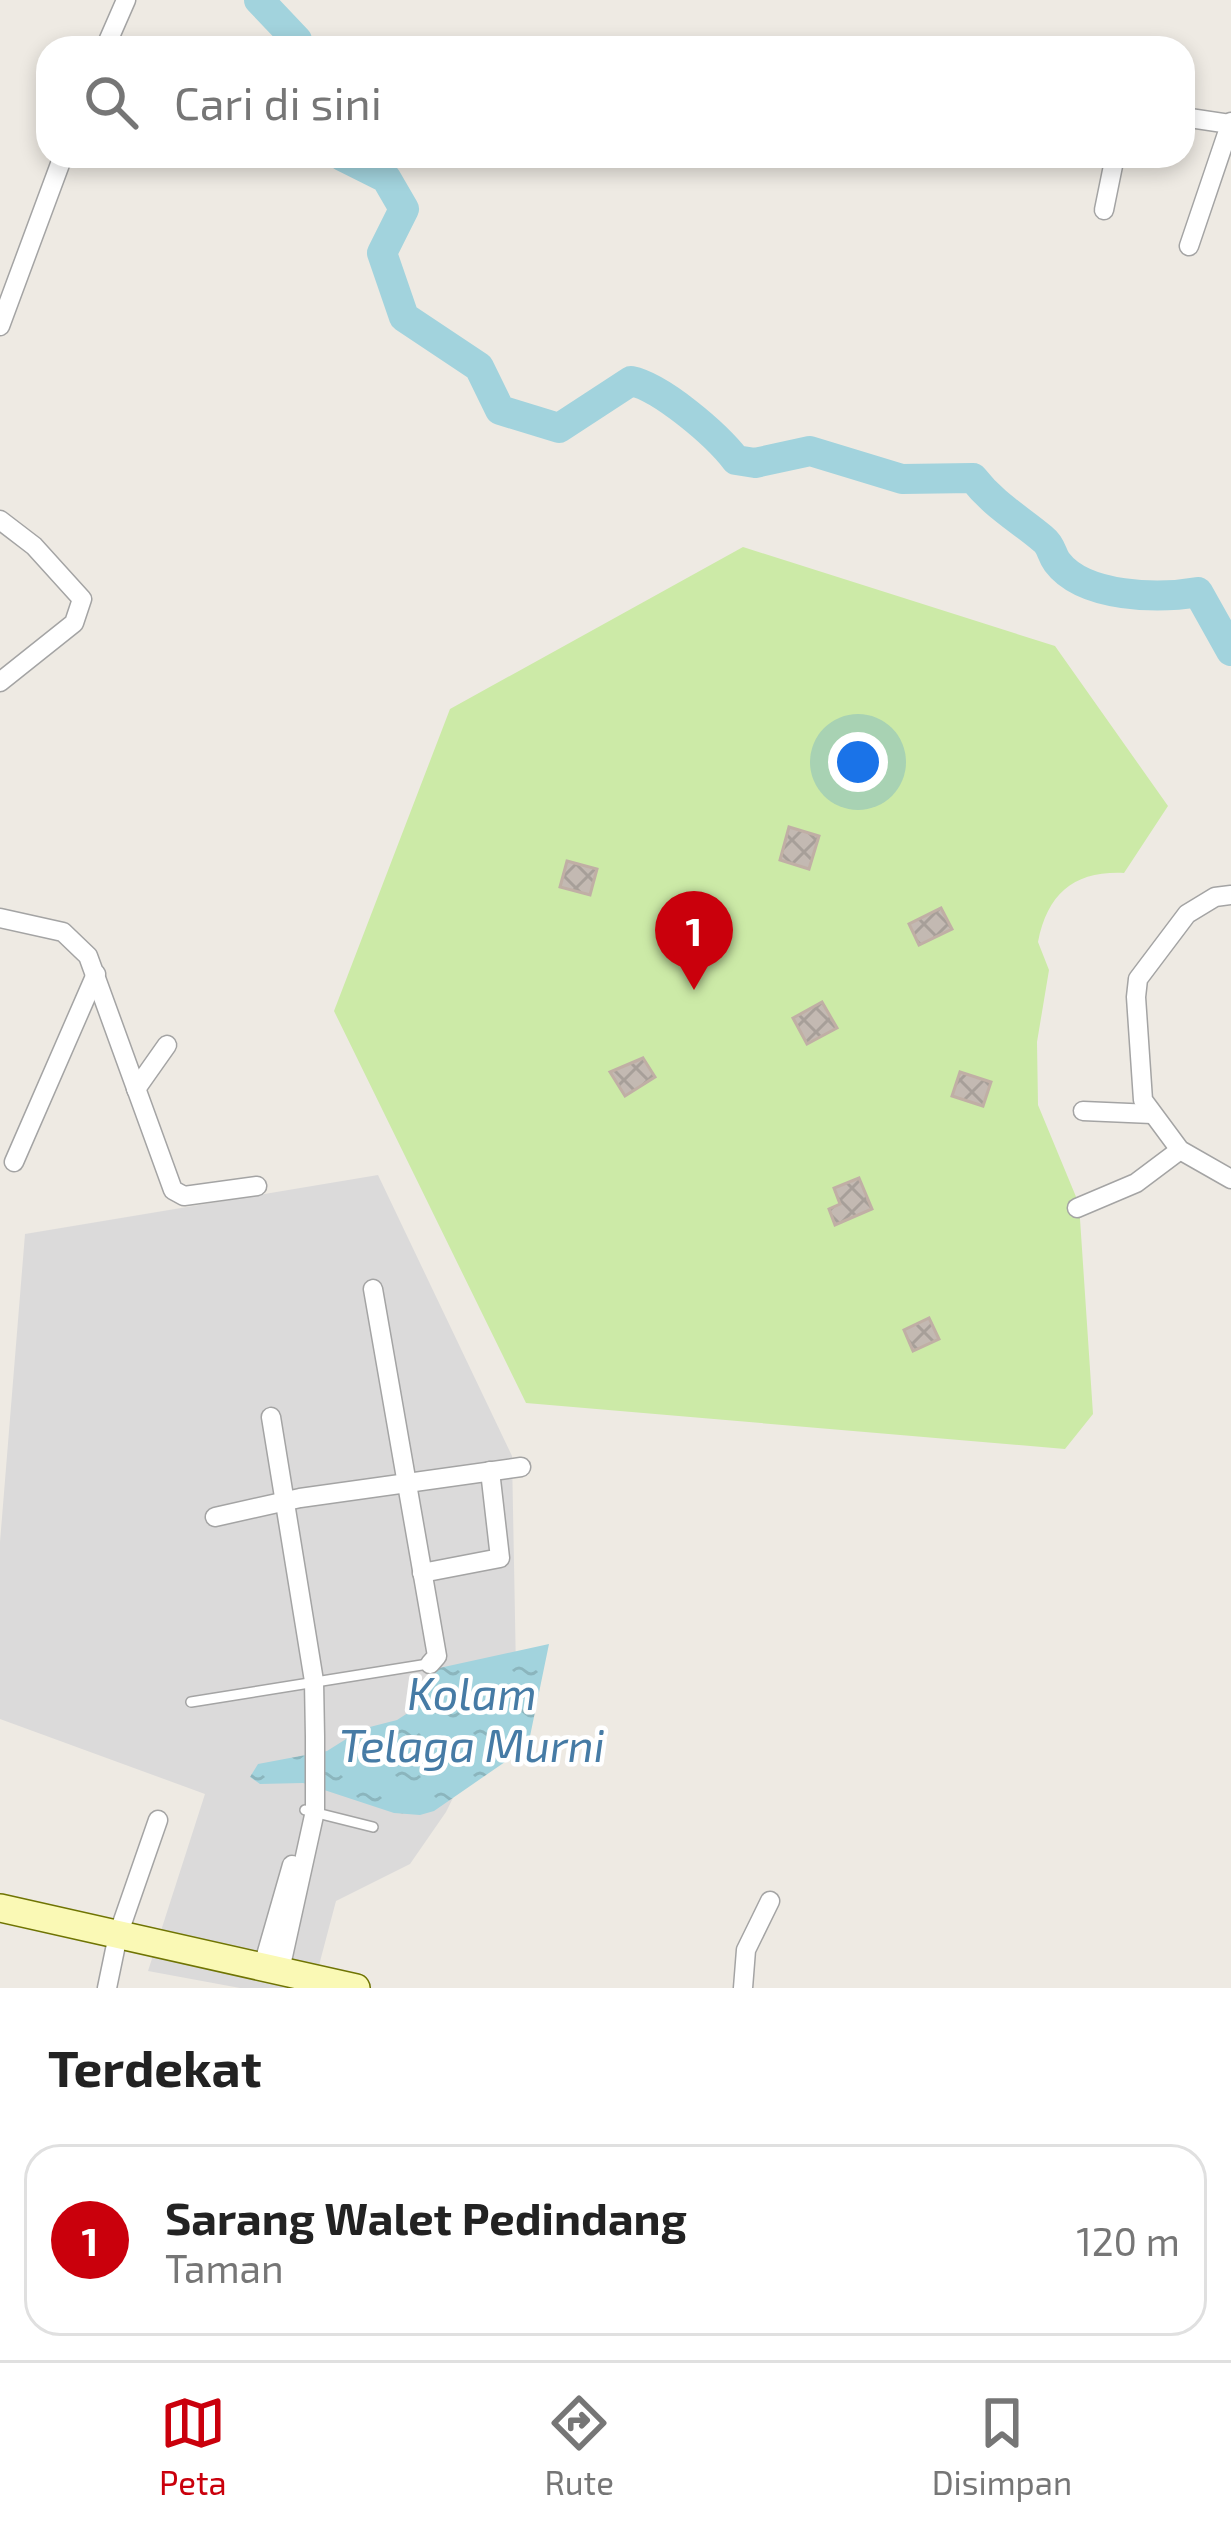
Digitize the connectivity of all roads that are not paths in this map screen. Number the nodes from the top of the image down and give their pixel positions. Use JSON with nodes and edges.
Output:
{"nodes":[{"id":1,"x":126,"y":0,"type":"edge"},
{"id":2,"x":110,"y":36,"type":"edge"},
{"id":3,"x":1195,"y":119,"type":"edge"},
{"id":4,"x":1230,"y":123,"type":"edge"},
{"id":5,"x":59,"y":168,"type":"edge"},
{"id":6,"x":1113,"y":168,"type":"edge"},
{"id":7,"x":1104,"y":210,"type":"dead end"},
{"id":8,"x":1189,"y":246,"type":"dead end"},
{"id":9,"x":0,"y":326,"type":"edge"},
{"id":10,"x":0,"y":520,"type":"edge"},
{"id":11,"x":0,"y":682,"type":"edge"},
{"id":12,"x":1231,"y":896,"type":"edge"},
{"id":13,"x":0,"y":918,"type":"edge"},
{"id":14,"x":96,"y":974,"type":"junction"},
{"id":15,"x":167,"y":1045,"type":"dead end"},
{"id":16,"x":136,"y":1089,"type":"junction"},
{"id":17,"x":1083,"y":1111,"type":"dead end"},
{"id":18,"x":1152,"y":1114,"type":"junction"},
{"id":19,"x":1180,"y":1150,"type":"junction"},
{"id":20,"x":14,"y":1162,"type":"dead end"},
{"id":21,"x":1231,"y":1179,"type":"edge"},
{"id":22,"x":257,"y":1186,"type":"dead end"},
{"id":23,"x":1077,"y":1208,"type":"dead end"},
{"id":24,"x":373,"y":1289,"type":"dead end"},
{"id":25,"x":271,"y":1417,"type":"dead end"},
{"id":26,"x":521,"y":1467,"type":"dead end"},
{"id":27,"x":490,"y":1471,"type":"junction"},
{"id":28,"x":410,"y":1484,"type":"junction"},
{"id":29,"x":284,"y":1502,"type":"junction"},
{"id":30,"x":215,"y":1517,"type":"dead end"},
{"id":31,"x":422,"y":1573,"type":"junction"},
{"id":32,"x":430,"y":1664,"type":"joint"},
{"id":33,"x":314,"y":1681,"type":"junction"},
{"id":34,"x":191,"y":1702,"type":"dead end"},
{"id":35,"x":312,"y":1803,"type":"junction"},
{"id":36,"x":158,"y":1820,"type":"dead end"},
{"id":37,"x":373,"y":1827,"type":"dead end"},
{"id":38,"x":770,"y":1901,"type":"dead end"},
{"id":39,"x":0,"y":1908,"type":"edge"},
{"id":40,"x":118,"y":1935,"type":"junction"},
{"id":41,"x":272,"y":1968,"type":"junction"},
{"id":42,"x":107,"y":1988,"type":"edge"},
{"id":43,"x":356,"y":1988,"type":"edge"},
{"id":44,"x":743,"y":1988,"type":"edge"}],
"edges":[{"from":1,"to":2,"type":"street"},
{"from":3,"to":4,"type":"street"},
{"from":4,"to":8,"type":"street"},
{"from":5,"to":9,"type":"street"},
{"from":6,"to":7,"type":"street"},
{"from":10,"to":11,"type":"street"},
{"from":12,"to":18,"type":"street"},
{"from":13,"to":14,"type":"street"},
{"from":14,"to":16,"type":"street"},
{"from":14,"to":20,"type":"street"},
{"from":15,"to":16,"type":"street"},
{"from":16,"to":22,"type":"street"},
{"from":17,"to":18,"type":"street"},
{"from":18,"to":19,"type":"street"},
{"from":19,"to":21,"type":"street"},
{"from":19,"to":23,"type":"street"},
{"from":24,"to":28,"type":"street"},
{"from":25,"to":29,"type":"street"},
{"from":26,"to":27,"type":"street"},
{"from":27,"to":28,"type":"street"},
{"from":27,"to":31,"type":"street"},
{"from":28,"to":29,"type":"street"},
{"from":28,"to":31,"type":"street"},
{"from":29,"to":30,"type":"street"},
{"from":29,"to":33,"type":"street"},
{"from":31,"to":32,"type":"street"},
{"from":32,"to":33,"type":"lane"},
{"from":33,"to":34,"type":"lane"},
{"from":33,"to":35,"type":"street"},
{"from":35,"to":37,"type":"lane"},
{"from":35,"to":41,"type":"street"},
{"from":36,"to":40,"type":"street"},
{"from":38,"to":44,"type":"street"},
{"from":39,"to":40,"type":"main road"},
{"from":40,"to":41,"type":"main road"},
{"from":40,"to":42,"type":"street"},
{"from":41,"to":43,"type":"main road"}]}
